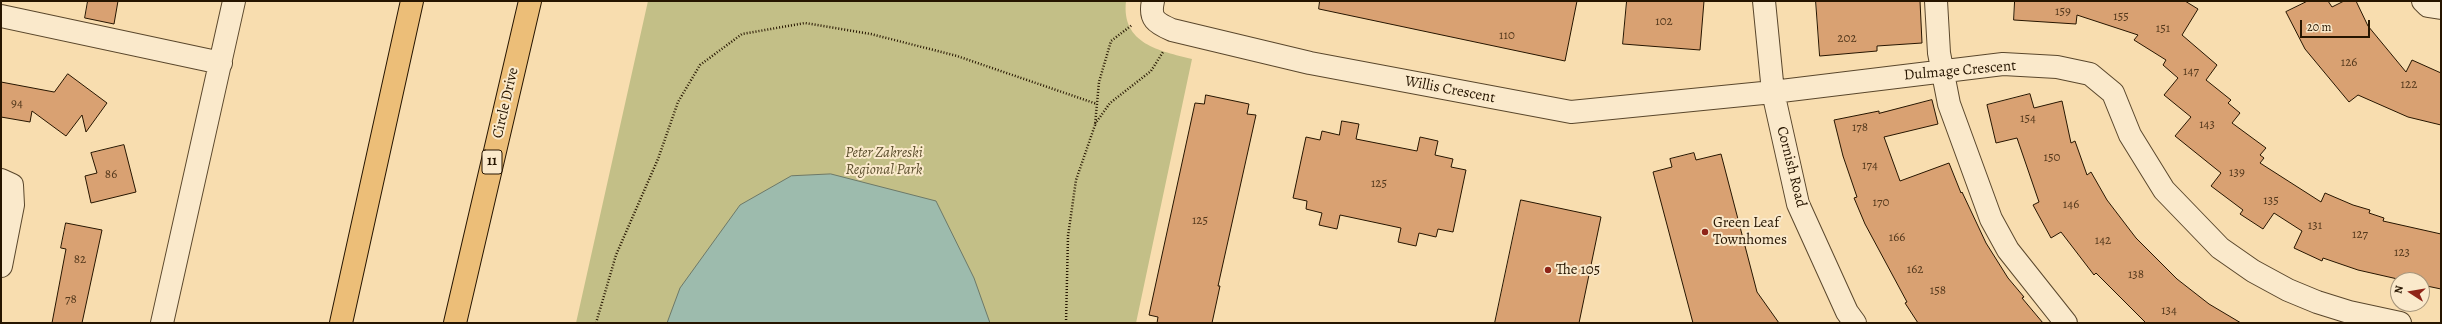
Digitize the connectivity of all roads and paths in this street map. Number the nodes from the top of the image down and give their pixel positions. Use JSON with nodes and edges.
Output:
{"nodes":[{"id":1,"x":234,"y":1,"type":"edge"},
{"id":2,"x":412,"y":1,"type":"edge"},
{"id":3,"x":530,"y":1,"type":"edge"},
{"id":4,"x":1153,"y":1,"type":"edge"},
{"id":5,"x":1764,"y":1,"type":"edge"},
{"id":6,"x":1936,"y":1,"type":"edge"},
{"id":7,"x":2423,"y":1,"type":"edge"},
{"id":8,"x":2441,"y":8,"type":"edge"},
{"id":9,"x":1,"y":16,"type":"edge"},
{"id":10,"x":1130,"y":27,"type":"dead end"},
{"id":11,"x":1161,"y":56,"type":"dead end"},
{"id":12,"x":221,"y":63,"type":"junction"},
{"id":13,"x":1942,"y":71,"type":"junction"},
{"id":14,"x":1773,"y":92,"type":"junction"},
{"id":15,"x":1097,"y":104,"type":"junction"},
{"id":16,"x":1095,"y":125,"type":"junction"},
{"id":17,"x":1,"y":180,"type":"edge"},
{"id":18,"x":1,"y":266,"type":"edge"},
{"id":19,"x":2347,"y":318,"type":"edge"},
{"id":20,"x":162,"y":323,"type":"edge"},
{"id":21,"x":341,"y":323,"type":"edge"},
{"id":22,"x":455,"y":323,"type":"edge"},
{"id":23,"x":596,"y":323,"type":"edge"},
{"id":24,"x":1066,"y":323,"type":"edge"},
{"id":25,"x":1855,"y":323,"type":"edge"},
{"id":26,"x":2066,"y":323,"type":"edge"},
{"id":27,"x":2400,"y":323,"type":"edge"}],
"edges":[{"from":1,"to":12,"type":"street"},
{"from":2,"to":21,"type":"highway"},
{"from":3,"to":22,"type":"highway","name":"Circle Drive","number":"11"},
{"from":4,"to":14,"type":"street","name":"Willis Crescent"},
{"from":5,"to":14,"type":"street","name":"Cornish Road"},
{"from":6,"to":13,"type":"street"},
{"from":7,"to":8,"type":"street"},
{"from":9,"to":12,"type":"street"},
{"from":10,"to":15,"type":"path"},
{"from":11,"to":16,"type":"path"},
{"from":12,"to":20,"type":"street"},
{"from":13,"to":14,"type":"street","name":"Dulmage Crescent"},
{"from":13,"to":19,"type":"street","name":"Dulmage Crescent"},
{"from":13,"to":26,"type":"street"},
{"from":14,"to":25,"type":"street","name":"Cornish Road"},
{"from":15,"to":16,"type":"path"},
{"from":15,"to":23,"type":"path"},
{"from":16,"to":24,"type":"path"},
{"from":17,"to":18,"type":"street"},
{"from":19,"to":27,"type":"street","name":"Dulmage Crescent"}]}
